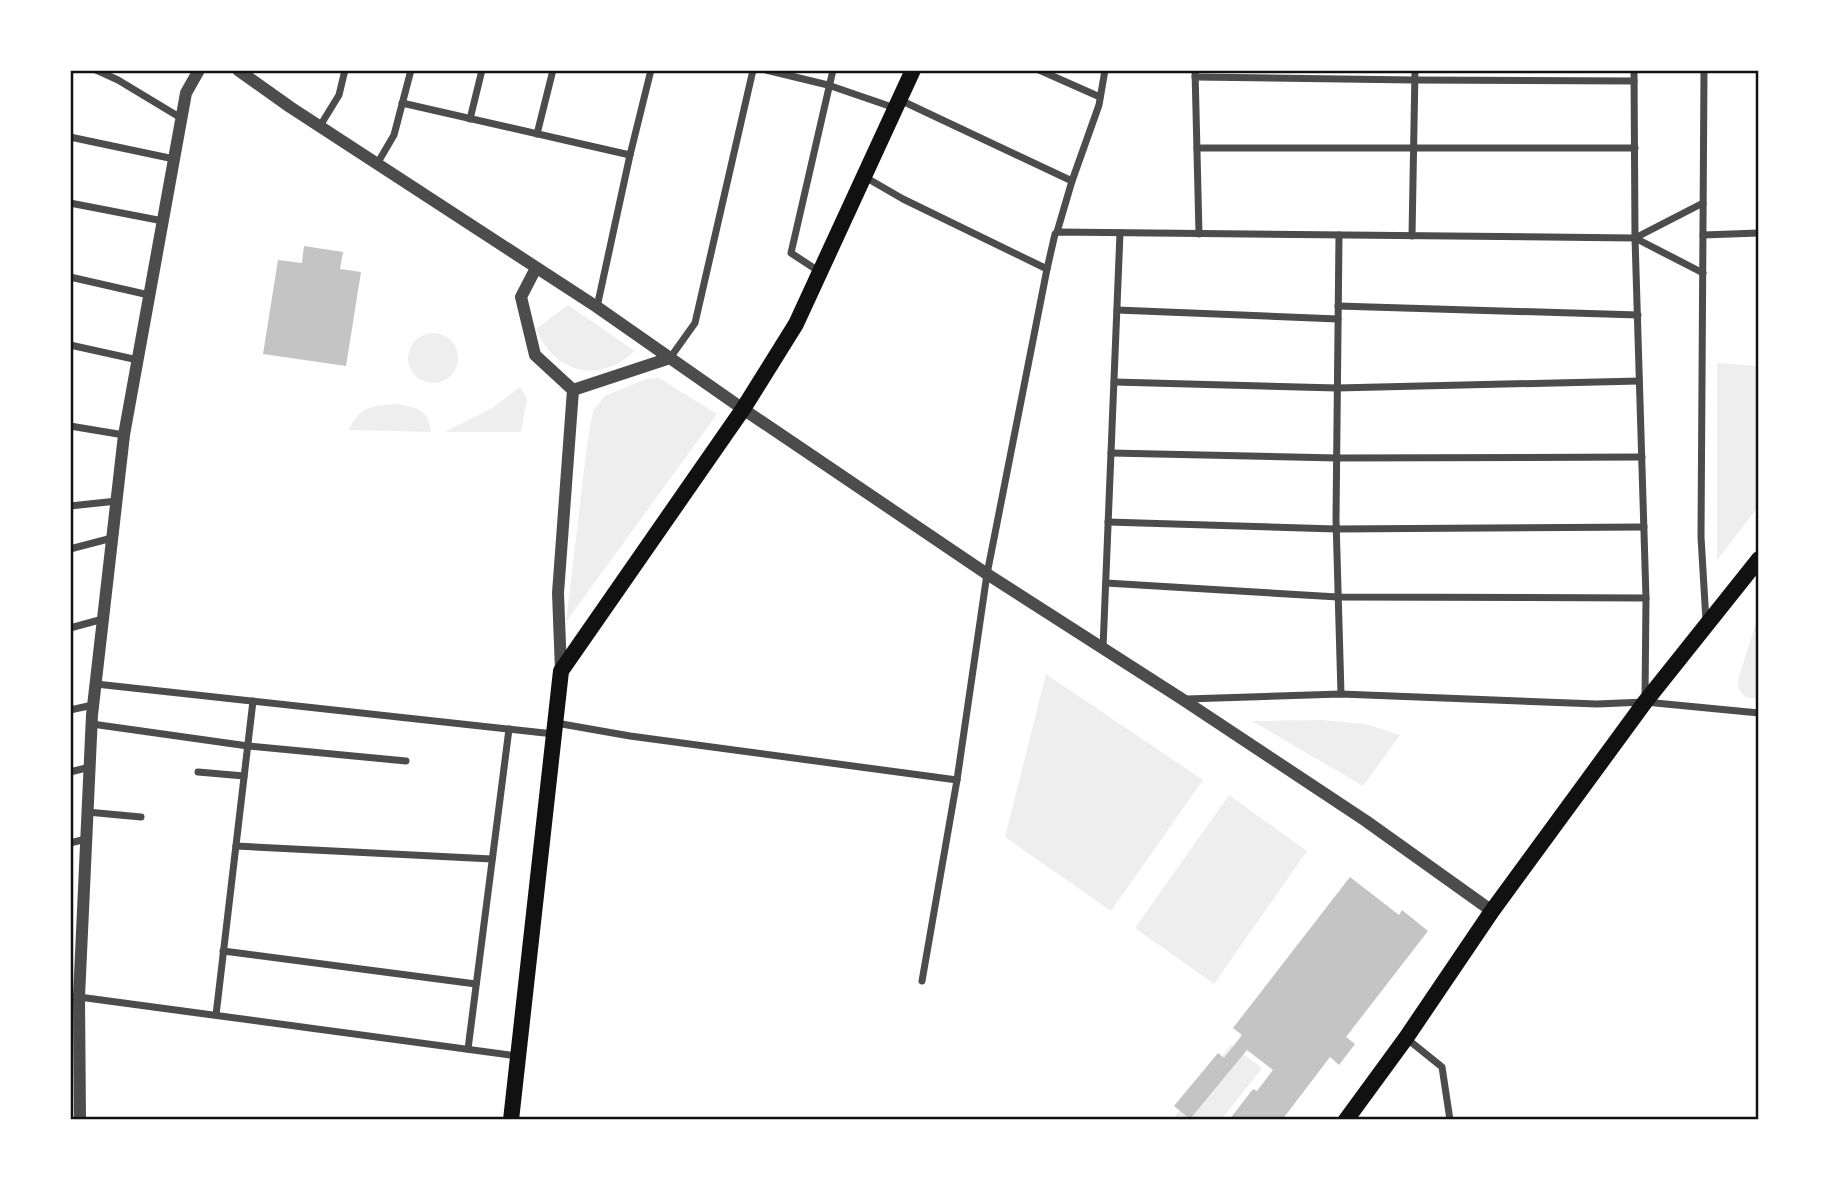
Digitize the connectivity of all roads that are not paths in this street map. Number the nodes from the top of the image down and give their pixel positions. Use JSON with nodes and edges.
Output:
{"nodes":[{"id":1,"x":96,"y":70,"type":"edge"},
{"id":2,"x":199,"y":70,"type":"edge"},
{"id":3,"x":238,"y":70,"type":"edge"},
{"id":4,"x":345,"y":70,"type":"edge"},
{"id":5,"x":411,"y":70,"type":"edge"},
{"id":6,"x":482,"y":70,"type":"edge"},
{"id":7,"x":553,"y":70,"type":"edge"},
{"id":8,"x":651,"y":70,"type":"edge"},
{"id":9,"x":753,"y":70,"type":"edge"},
{"id":10,"x":766,"y":70,"type":"edge"},
{"id":11,"x":833,"y":70,"type":"edge"},
{"id":12,"x":913,"y":70,"type":"edge"},
{"id":13,"x":1039,"y":70,"type":"edge"},
{"id":14,"x":1105,"y":70,"type":"edge"},
{"id":15,"x":1415,"y":70,"type":"edge"},
{"id":16,"x":1634,"y":70,"type":"edge"},
{"id":17,"x":1703,"y":70,"type":"edge"},
{"id":18,"x":786,"y":72,"type":"edge"},
{"id":19,"x":1195,"y":74,"type":"edge"},
{"id":20,"x":1414,"y":80,"type":"junction"},
{"id":21,"x":1634,"y":81,"type":"junction"},
{"id":22,"x":828,"y":85,"type":"junction"},
{"id":23,"x":1100,"y":97,"type":"junction"},
{"id":24,"x":402,"y":103,"type":"junction"},
{"id":25,"x":897,"y":104,"type":"junction"},
{"id":26,"x":181,"y":118,"type":"junction"},
{"id":27,"x":470,"y":119,"type":"junction"},
{"id":28,"x":320,"y":126,"type":"junction"},
{"id":29,"x":537,"y":134,"type":"junction"},
{"id":30,"x":70,"y":137,"type":"edge"},
{"id":31,"x":1197,"y":148,"type":"junction"},
{"id":32,"x":1635,"y":148,"type":"junction"},
{"id":33,"x":1413,"y":149,"type":"junction"},
{"id":34,"x":630,"y":155,"type":"junction"},
{"id":35,"x":174,"y":159,"type":"junction"},
{"id":36,"x":377,"y":164,"type":"junction"},
{"id":37,"x":865,"y":177,"type":"junction"},
{"id":38,"x":1072,"y":181,"type":"junction"},
{"id":39,"x":70,"y":203,"type":"edge"},
{"id":40,"x":1703,"y":203,"type":"junction"},
{"id":41,"x":163,"y":220,"type":"junction"},
{"id":42,"x":1056,"y":233,"type":"junction"},
{"id":43,"x":1120,"y":233,"type":"junction"},
{"id":44,"x":1759,"y":233,"type":"edge"},
{"id":45,"x":1199,"y":234,"type":"junction"},
{"id":46,"x":1339,"y":235,"type":"junction"},
{"id":47,"x":1703,"y":235,"type":"junction"},
{"id":48,"x":1412,"y":236,"type":"junction"},
{"id":49,"x":1635,"y":238,"type":"junction"},
{"id":50,"x":536,"y":268,"type":"junction"},
{"id":51,"x":1047,"y":269,"type":"junction"},
{"id":52,"x":820,"y":272,"type":"junction"},
{"id":53,"x":1703,"y":273,"type":"junction"},
{"id":54,"x":70,"y":277,"type":"edge"},
{"id":55,"x":149,"y":295,"type":"junction"},
{"id":56,"x":1338,"y":306,"type":"junction"},
{"id":57,"x":597,"y":307,"type":"junction"},
{"id":58,"x":1117,"y":310,"type":"junction"},
{"id":59,"x":1637,"y":315,"type":"junction"},
{"id":60,"x":1338,"y":319,"type":"junction"},
{"id":61,"x":70,"y":345,"type":"edge"},
{"id":62,"x":670,"y":358,"type":"junction"},
{"id":63,"x":138,"y":360,"type":"junction"},
{"id":64,"x":1639,"y":381,"type":"junction"},
{"id":65,"x":1114,"y":382,"type":"junction"},
{"id":66,"x":1337,"y":388,"type":"junction"},
{"id":67,"x":573,"y":390,"type":"junction"},
{"id":68,"x":743,"y":409,"type":"junction"},
{"id":69,"x":70,"y":426,"type":"edge"},
{"id":70,"x":124,"y":435,"type":"junction"},
{"id":71,"x":1111,"y":453,"type":"junction"},
{"id":72,"x":1642,"y":457,"type":"junction"},
{"id":73,"x":1337,"y":458,"type":"junction"},
{"id":74,"x":117,"y":501,"type":"junction"},
{"id":75,"x":70,"y":506,"type":"edge"},
{"id":76,"x":1108,"y":522,"type":"junction"},
{"id":77,"x":1644,"y":527,"type":"junction"},
{"id":78,"x":1336,"y":529,"type":"junction"},
{"id":79,"x":112,"y":538,"type":"junction"},
{"id":80,"x":70,"y":548,"type":"edge"},
{"id":81,"x":1759,"y":559,"type":"edge"},
{"id":82,"x":987,"y":574,"type":"junction"},
{"id":83,"x":1106,"y":583,"type":"junction"},
{"id":84,"x":1338,"y":597,"type":"junction"},
{"id":85,"x":1646,"y":598,"type":"junction"},
{"id":86,"x":103,"y":619,"type":"junction"},
{"id":87,"x":1706,"y":625,"type":"junction"},
{"id":88,"x":70,"y":628,"type":"edge"},
{"id":89,"x":1103,"y":648,"type":"junction"},
{"id":90,"x":561,"y":671,"type":"junction"},
{"id":91,"x":96,"y":684,"type":"junction"},
{"id":92,"x":1341,"y":694,"type":"junction"},
{"id":93,"x":1182,"y":699,"type":"junction"},
{"id":94,"x":253,"y":701,"type":"junction"},
{"id":95,"x":1645,"y":702,"type":"junction"},
{"id":96,"x":93,"y":705,"type":"junction"},
{"id":97,"x":70,"y":710,"type":"edge"},
{"id":98,"x":1759,"y":713,"type":"edge"},
{"id":99,"x":92,"y":724,"type":"junction"},
{"id":100,"x":509,"y":729,"type":"junction"},
{"id":101,"x":555,"y":729,"type":"junction"},
{"id":102,"x":248,"y":746,"type":"junction"},
{"id":103,"x":407,"y":761,"type":"dead end"},
{"id":104,"x":90,"y":767,"type":"junction"},
{"id":105,"x":70,"y":772,"type":"edge"},
{"id":106,"x":198,"y":772,"type":"dead end"},
{"id":107,"x":244,"y":776,"type":"junction"},
{"id":108,"x":957,"y":780,"type":"junction"},
{"id":109,"x":88,"y":812,"type":"junction"},
{"id":110,"x":141,"y":817,"type":"dead end"},
{"id":111,"x":86,"y":839,"type":"junction"},
{"id":112,"x":70,"y":843,"type":"edge"},
{"id":113,"x":236,"y":846,"type":"junction"},
{"id":114,"x":492,"y":859,"type":"junction"},
{"id":115,"x":1492,"y":911,"type":"junction"},
{"id":116,"x":223,"y":951,"type":"junction"},
{"id":117,"x":922,"y":981,"type":"dead end"},
{"id":118,"x":476,"y":984,"type":"junction"},
{"id":119,"x":74,"y":998,"type":"edge"},
{"id":120,"x":216,"y":1015,"type":"junction"},
{"id":121,"x":1406,"y":1038,"type":"junction"},
{"id":122,"x":468,"y":1049,"type":"junction"},
{"id":123,"x":518,"y":1056,"type":"junction"},
{"id":124,"x":75,"y":1067,"type":"edge"},
{"id":125,"x":80,"y":1120,"type":"edge"},
{"id":126,"x":511,"y":1120,"type":"edge"},
{"id":127,"x":1346,"y":1120,"type":"edge"},
{"id":128,"x":1450,"y":1120,"type":"edge"}],
"edges":[{"from":1,"to":26,"type":"street"},
{"from":2,"to":26,"type":"street"},
{"from":3,"to":28,"type":"street"},
{"from":4,"to":28,"type":"street"},
{"from":5,"to":24,"type":"street"},
{"from":6,"to":27,"type":"street"},
{"from":7,"to":29,"type":"street"},
{"from":8,"to":34,"type":"street"},
{"from":9,"to":62,"type":"street"},
{"from":10,"to":18,"type":"street"},
{"from":11,"to":22,"type":"street"},
{"from":12,"to":25,"type":"main road"},
{"from":13,"to":23,"type":"street"},
{"from":14,"to":23,"type":"street"},
{"from":15,"to":20,"type":"street"},
{"from":16,"to":21,"type":"street"},
{"from":17,"to":40,"type":"street"},
{"from":18,"to":22,"type":"street"},
{"from":19,"to":20,"type":"street"},
{"from":19,"to":31,"type":"street"},
{"from":20,"to":21,"type":"street"},
{"from":20,"to":33,"type":"street"},
{"from":21,"to":32,"type":"street"},
{"from":22,"to":25,"type":"street"},
{"from":22,"to":52,"type":"street"},
{"from":23,"to":38,"type":"street"},
{"from":24,"to":27,"type":"street"},
{"from":24,"to":36,"type":"street"},
{"from":25,"to":37,"type":"main road"},
{"from":25,"to":38,"type":"street"},
{"from":26,"to":35,"type":"street"},
{"from":27,"to":29,"type":"street"},
{"from":28,"to":36,"type":"street"},
{"from":29,"to":34,"type":"street"},
{"from":30,"to":35,"type":"street"},
{"from":31,"to":33,"type":"street"},
{"from":31,"to":45,"type":"street"},
{"from":32,"to":33,"type":"street"},
{"from":32,"to":49,"type":"street"},
{"from":33,"to":48,"type":"street"},
{"from":34,"to":57,"type":"street"},
{"from":35,"to":41,"type":"street"},
{"from":36,"to":50,"type":"street"},
{"from":37,"to":51,"type":"street"},
{"from":37,"to":52,"type":"main road"},
{"from":38,"to":42,"type":"street"},
{"from":39,"to":41,"type":"street"},
{"from":40,"to":47,"type":"street"},
{"from":40,"to":49,"type":"street"},
{"from":41,"to":55,"type":"street"},
{"from":42,"to":43,"type":"street"},
{"from":42,"to":51,"type":"street"},
{"from":43,"to":45,"type":"street"},
{"from":43,"to":58,"type":"street"},
{"from":44,"to":47,"type":"street"},
{"from":45,"to":46,"type":"street"},
{"from":46,"to":48,"type":"street"},
{"from":46,"to":56,"type":"street"},
{"from":47,"to":53,"type":"street"},
{"from":48,"to":49,"type":"street"},
{"from":49,"to":53,"type":"street"},
{"from":49,"to":59,"type":"street"},
{"from":50,"to":57,"type":"street"},
{"from":50,"to":67,"type":"street"},
{"from":51,"to":82,"type":"street"},
{"from":52,"to":68,"type":"main road"},
{"from":53,"to":87,"type":"street"},
{"from":54,"to":55,"type":"street"},
{"from":55,"to":63,"type":"street"},
{"from":56,"to":59,"type":"street"},
{"from":56,"to":60,"type":"street"},
{"from":57,"to":62,"type":"street"},
{"from":58,"to":60,"type":"street"},
{"from":58,"to":65,"type":"street"},
{"from":59,"to":64,"type":"street"},
{"from":60,"to":66,"type":"street"},
{"from":61,"to":63,"type":"street"},
{"from":62,"to":67,"type":"street"},
{"from":62,"to":68,"type":"street"},
{"from":63,"to":70,"type":"street"},
{"from":64,"to":66,"type":"street"},
{"from":64,"to":72,"type":"street"},
{"from":65,"to":66,"type":"street"},
{"from":65,"to":71,"type":"street"},
{"from":66,"to":73,"type":"street"},
{"from":67,"to":90,"type":"street"},
{"from":68,"to":82,"type":"street"},
{"from":68,"to":90,"type":"main road"},
{"from":69,"to":70,"type":"street"},
{"from":70,"to":74,"type":"street"},
{"from":71,"to":73,"type":"street"},
{"from":71,"to":76,"type":"street"},
{"from":72,"to":73,"type":"street"},
{"from":72,"to":77,"type":"street"},
{"from":73,"to":78,"type":"street"},
{"from":74,"to":75,"type":"street"},
{"from":74,"to":79,"type":"street"},
{"from":76,"to":78,"type":"street"},
{"from":76,"to":83,"type":"street"},
{"from":77,"to":78,"type":"street"},
{"from":77,"to":85,"type":"street"},
{"from":78,"to":84,"type":"street"},
{"from":79,"to":80,"type":"street"},
{"from":79,"to":86,"type":"street"},
{"from":81,"to":87,"type":"main road"},
{"from":82,"to":89,"type":"street"},
{"from":82,"to":108,"type":"street"},
{"from":83,"to":84,"type":"street"},
{"from":83,"to":89,"type":"street"},
{"from":84,"to":85,"type":"street"},
{"from":84,"to":92,"type":"street"},
{"from":85,"to":95,"type":"street"},
{"from":86,"to":88,"type":"street"},
{"from":86,"to":91,"type":"street"},
{"from":87,"to":95,"type":"main road"},
{"from":89,"to":93,"type":"street"},
{"from":90,"to":101,"type":"main road"},
{"from":91,"to":94,"type":"street"},
{"from":91,"to":96,"type":"street"},
{"from":92,"to":93,"type":"street"},
{"from":92,"to":95,"type":"street"},
{"from":93,"to":115,"type":"street"},
{"from":94,"to":100,"type":"street"},
{"from":94,"to":102,"type":"street"},
{"from":95,"to":98,"type":"street"},
{"from":95,"to":115,"type":"main road"},
{"from":96,"to":97,"type":"street"},
{"from":96,"to":99,"type":"street"},
{"from":99,"to":102,"type":"street"},
{"from":99,"to":104,"type":"street"},
{"from":100,"to":101,"type":"street"},
{"from":100,"to":114,"type":"street"},
{"from":101,"to":108,"type":"street"},
{"from":101,"to":123,"type":"main road"},
{"from":102,"to":103,"type":"street"},
{"from":102,"to":107,"type":"street"},
{"from":104,"to":105,"type":"street"},
{"from":104,"to":109,"type":"street"},
{"from":106,"to":107,"type":"street"},
{"from":107,"to":113,"type":"street"},
{"from":108,"to":117,"type":"street"},
{"from":109,"to":110,"type":"street"},
{"from":109,"to":111,"type":"street"},
{"from":111,"to":112,"type":"street"},
{"from":111,"to":119,"type":"street"},
{"from":113,"to":114,"type":"street"},
{"from":113,"to":116,"type":"street"},
{"from":114,"to":118,"type":"street"},
{"from":115,"to":121,"type":"main road"},
{"from":116,"to":118,"type":"street"},
{"from":116,"to":120,"type":"street"},
{"from":118,"to":122,"type":"street"},
{"from":119,"to":120,"type":"street"},
{"from":119,"to":124,"type":"street"},
{"from":120,"to":122,"type":"street"},
{"from":121,"to":127,"type":"main road"},
{"from":121,"to":128,"type":"street"},
{"from":122,"to":123,"type":"street"},
{"from":123,"to":126,"type":"main road"},
{"from":124,"to":125,"type":"street"}]}
